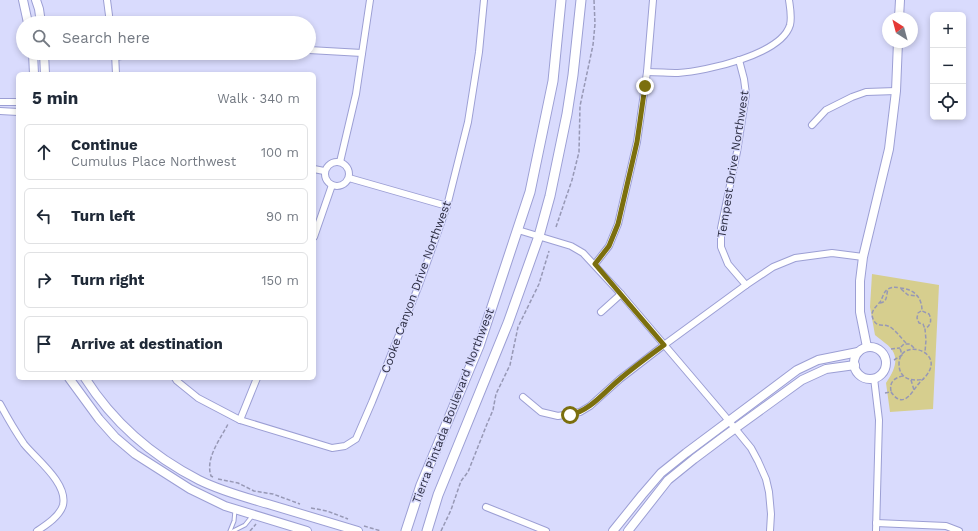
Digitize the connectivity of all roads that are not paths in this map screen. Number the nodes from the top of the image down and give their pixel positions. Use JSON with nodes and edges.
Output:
{"nodes":[{"id":1,"x":23,"y":0,"type":"edge"},
{"id":2,"x":36,"y":0,"type":"edge"},
{"id":3,"x":106,"y":0,"type":"edge"},
{"id":4,"x":370,"y":0,"type":"edge"},
{"id":5,"x":484,"y":0,"type":"edge"},
{"id":6,"x":561,"y":0,"type":"edge"},
{"id":7,"x":581,"y":0,"type":"edge"},
{"id":8,"x":653,"y":0,"type":"edge"},
{"id":9,"x":789,"y":0,"type":"edge"},
{"id":10,"x":900,"y":0,"type":"edge"},
{"id":11,"x":899,"y":12,"type":"edge"},
{"id":12,"x":26,"y":16,"type":"edge"},
{"id":13,"x":40,"y":16,"type":"edge"},
{"id":14,"x":109,"y":16,"type":"edge"},
{"id":15,"x":898,"y":48,"type":"edge"},
{"id":16,"x":316,"y":50,"type":"edge"},
{"id":17,"x":362,"y":53,"type":"junction"},
{"id":18,"x":33,"y":60,"type":"edge"},
{"id":19,"x":44,"y":60,"type":"edge"},
{"id":20,"x":115,"y":60,"type":"edge"},
{"id":21,"x":739,"y":60,"type":"junction"},
{"id":22,"x":34,"y":72,"type":"edge"},
{"id":23,"x":45,"y":72,"type":"edge"},
{"id":24,"x":116,"y":72,"type":"edge"},
{"id":25,"x":647,"y":72,"type":"junction"},
{"id":26,"x":896,"y":91,"type":"junction"},
{"id":27,"x":0,"y":102,"type":"edge"},
{"id":28,"x":16,"y":102,"type":"edge"},
{"id":29,"x":0,"y":111,"type":"edge"},
{"id":30,"x":16,"y":112,"type":"edge"},
{"id":31,"x":812,"y":125,"type":"dead end"},
{"id":32,"x":340,"y":162,"type":"junction"},
{"id":33,"x":316,"y":170,"type":"edge"},
{"id":34,"x":324,"y":172,"type":"junction"},
{"id":35,"x":348,"y":178,"type":"junction"},
{"id":36,"x":332,"y":185,"type":"junction"},
{"id":37,"x":447,"y":206,"type":"junction"},
{"id":38,"x":518,"y":230,"type":"junction"},
{"id":39,"x":316,"y":231,"type":"edge"},
{"id":40,"x":539,"y":236,"type":"junction"},
{"id":41,"x":863,"y":257,"type":"junction"},
{"id":42,"x":595,"y":264,"type":"junction"},
{"id":43,"x":746,"y":285,"type":"junction"},
{"id":44,"x":621,"y":294,"type":"junction"},
{"id":45,"x":601,"y":312,"type":"dead end"},
{"id":46,"x":664,"y":345,"type":"junction"},
{"id":47,"x":868,"y":347,"type":"junction"},
{"id":48,"x":858,"y":352,"type":"junction"},
{"id":49,"x":855,"y":365,"type":"junction"},
{"id":50,"x":874,"y":378,"type":"junction"},
{"id":51,"x":71,"y":380,"type":"edge"},
{"id":52,"x":85,"y":380,"type":"edge"},
{"id":53,"x":176,"y":380,"type":"edge"},
{"id":54,"x":256,"y":380,"type":"edge"},
{"id":55,"x":523,"y":397,"type":"dead end"},
{"id":56,"x":0,"y":404,"type":"edge"},
{"id":57,"x":240,"y":420,"type":"junction"},
{"id":58,"x":728,"y":421,"type":"junction"},
{"id":59,"x":735,"y":429,"type":"junction"},
{"id":60,"x":486,"y":507,"type":"dead end"},
{"id":61,"x":236,"y":509,"type":"junction"},
{"id":62,"x":253,"y":514,"type":"junction"},
{"id":63,"x":876,"y":523,"type":"junction"},
{"id":64,"x":360,"y":528,"type":"edge"},
{"id":65,"x":37,"y":531,"type":"edge"},
{"id":66,"x":230,"y":531,"type":"edge"},
{"id":67,"x":233,"y":531,"type":"edge"},
{"id":68,"x":307,"y":531,"type":"edge"},
{"id":69,"x":406,"y":531,"type":"edge"},
{"id":70,"x":427,"y":531,"type":"edge"},
{"id":71,"x":546,"y":531,"type":"edge"},
{"id":72,"x":613,"y":531,"type":"edge"},
{"id":73,"x":628,"y":531,"type":"edge"},
{"id":74,"x":770,"y":531,"type":"edge"},
{"id":75,"x":876,"y":531,"type":"edge"},
{"id":76,"x":959,"y":531,"type":"edge"}],
"edges":[{"from":1,"to":12,"type":"street"},
{"from":2,"to":13,"type":"street"},
{"from":3,"to":14,"type":"street"},
{"from":4,"to":17,"type":"street"},
{"from":5,"to":37,"type":"street","name":"Cooke Canyon Drive Northwest"},
{"from":6,"to":38,"type":"main road","name":"Tierra Pintada Boulevard Northwest"},
{"from":7,"to":40,"type":"main road","name":"Tierra Pintada Boulevard Northwest"},
{"from":8,"to":25,"type":"street"},
{"from":9,"to":21,"type":"street"},
{"from":10,"to":11,"type":"street"},
{"from":15,"to":26,"type":"street"},
{"from":16,"to":17,"type":"street"},
{"from":17,"to":32,"type":"street"},
{"from":18,"to":22,"type":"street"},
{"from":19,"to":23,"type":"street"},
{"from":20,"to":24,"type":"street"},
{"from":21,"to":25,"type":"street"},
{"from":21,"to":43,"type":"street","name":"Tempest Drive Northwest"},
{"from":25,"to":42,"type":"street"},
{"from":26,"to":31,"type":"street"},
{"from":26,"to":41,"type":"street"},
{"from":27,"to":28,"type":"street"},
{"from":29,"to":30,"type":"street"},
{"from":32,"to":34,"type":"street"},
{"from":32,"to":35,"type":"street"},
{"from":33,"to":34,"type":"street"},
{"from":34,"to":36,"type":"street"},
{"from":35,"to":36,"type":"street"},
{"from":35,"to":37,"type":"street"},
{"from":36,"to":39,"type":"street"},
{"from":37,"to":57,"type":"street","name":"Cooke Canyon Drive Northwest"},
{"from":38,"to":40,"type":"street"},
{"from":38,"to":69,"type":"main road","name":"Tierra Pintada Boulevard Northwest"},
{"from":40,"to":42,"type":"street"},
{"from":40,"to":70,"type":"main road","name":"Tierra Pintada Boulevard Northwest"},
{"from":41,"to":43,"type":"street"},
{"from":41,"to":47,"type":"street"},
{"from":42,"to":44,"type":"street"},
{"from":43,"to":46,"type":"street"},
{"from":44,"to":45,"type":"street"},
{"from":44,"to":46,"type":"street"},
{"from":46,"to":55,"type":"street"},
{"from":46,"to":58,"type":"street"},
{"from":47,"to":48,"type":"street"},
{"from":47,"to":50,"type":"street"},
{"from":48,"to":49,"type":"street"},
{"from":48,"to":58,"type":"street"},
{"from":49,"to":50,"type":"street"},
{"from":49,"to":59,"type":"street"},
{"from":50,"to":63,"type":"street"},
{"from":51,"to":61,"type":"street"},
{"from":52,"to":64,"type":"street"},
{"from":53,"to":57,"type":"street"},
{"from":54,"to":57,"type":"street"},
{"from":56,"to":65,"type":"street"},
{"from":58,"to":59,"type":"street"},
{"from":58,"to":72,"type":"street"},
{"from":59,"to":73,"type":"street"},
{"from":59,"to":74,"type":"street"},
{"from":60,"to":71,"type":"street"},
{"from":61,"to":62,"type":"street"},
{"from":61,"to":66,"type":"lane"},
{"from":62,"to":67,"type":"lane"},
{"from":62,"to":68,"type":"street"},
{"from":63,"to":75,"type":"street"},
{"from":63,"to":76,"type":"street"}]}
